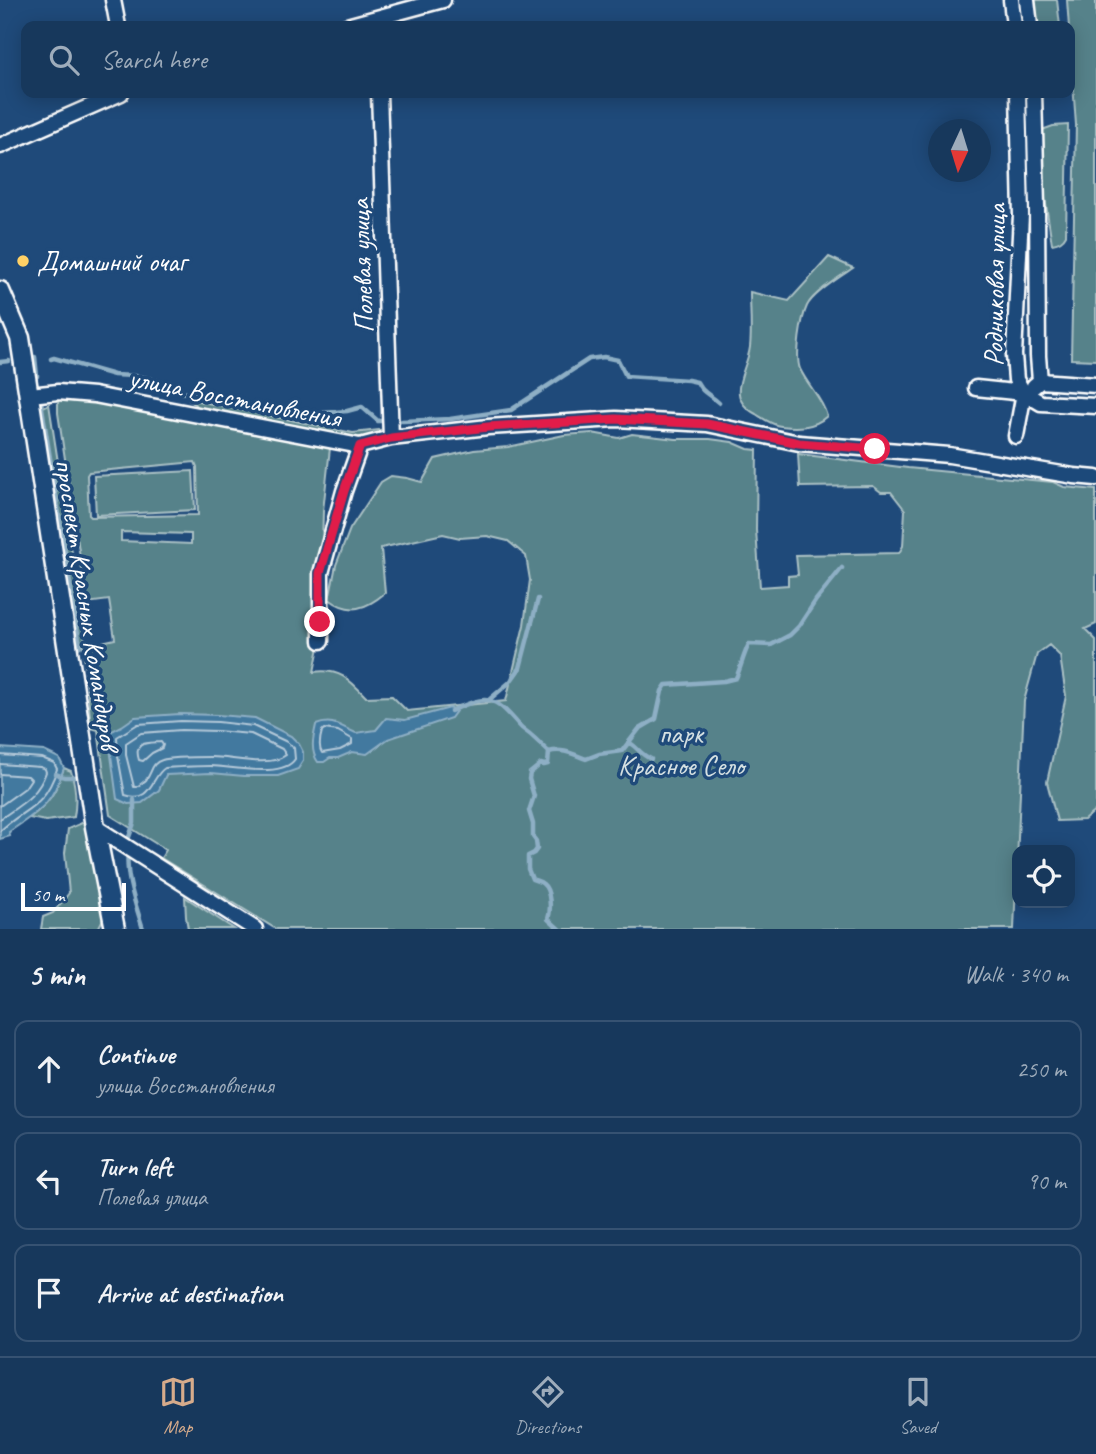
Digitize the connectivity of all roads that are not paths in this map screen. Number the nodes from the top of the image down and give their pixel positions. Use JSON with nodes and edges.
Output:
{"nodes":[{"id":1,"x":113,"y":0,"type":"edge"},
{"id":2,"x":443,"y":0,"type":"edge"},
{"id":3,"x":1011,"y":0,"type":"edge"},
{"id":4,"x":1027,"y":0,"type":"edge"},
{"id":5,"x":117,"y":21,"type":"edge"},
{"id":6,"x":380,"y":21,"type":"edge"},
{"id":7,"x":1013,"y":21,"type":"edge"},
{"id":8,"x":1029,"y":21,"type":"edge"},
{"id":9,"x":110,"y":98,"type":"edge"},
{"id":10,"x":379,"y":98,"type":"edge"},
{"id":11,"x":1018,"y":98,"type":"edge"},
{"id":12,"x":1034,"y":98,"type":"edge"},
{"id":13,"x":0,"y":146,"type":"edge"},
{"id":14,"x":0,"y":291,"type":"edge"},
{"id":15,"x":1040,"y":381,"type":"junction"},
{"id":16,"x":1096,"y":385,"type":"edge"},
{"id":17,"x":976,"y":388,"type":"dead end"},
{"id":18,"x":1024,"y":393,"type":"junction"},
{"id":19,"x":30,"y":395,"type":"junction"},
{"id":20,"x":1096,"y":406,"type":"edge"},
{"id":21,"x":1016,"y":436,"type":"dead end"},
{"id":22,"x":391,"y":438,"type":"junction"},
{"id":23,"x":360,"y":446,"type":"junction"},
{"id":24,"x":1096,"y":478,"type":"edge"},
{"id":25,"x":321,"y":641,"type":"dead end"},
{"id":26,"x":95,"y":827,"type":"junction"},
{"id":27,"x":116,"y":929,"type":"edge"},
{"id":28,"x":255,"y":929,"type":"edge"}],
"edges":[{"from":1,"to":5,"type":"street"},
{"from":2,"to":6,"type":"street"},
{"from":3,"to":7,"type":"street"},
{"from":4,"to":8,"type":"street"},
{"from":9,"to":13,"type":"street"},
{"from":10,"to":22,"type":"street","name":"Полевая улица"},
{"from":11,"to":18,"type":"street","name":"Родниковая улица"},
{"from":12,"to":15,"type":"street","name":"Родниковая улица"},
{"from":14,"to":19,"type":"street","name":"проспект Красных Командиров"},
{"from":15,"to":16,"type":"street"},
{"from":15,"to":18,"type":"street"},
{"from":17,"to":18,"type":"street"},
{"from":18,"to":20,"type":"street"},
{"from":18,"to":21,"type":"street"},
{"from":19,"to":23,"type":"street","name":"улица Восстановления"},
{"from":19,"to":26,"type":"street","name":"проспект Красных Командиров"},
{"from":22,"to":23,"type":"street","name":"улица Восстановления"},
{"from":22,"to":24,"type":"street","name":"улица Восстановления"},
{"from":23,"to":25,"type":"street"},
{"from":26,"to":27,"type":"street","name":"проспект Красных Командиров"},
{"from":26,"to":28,"type":"street"}]}
